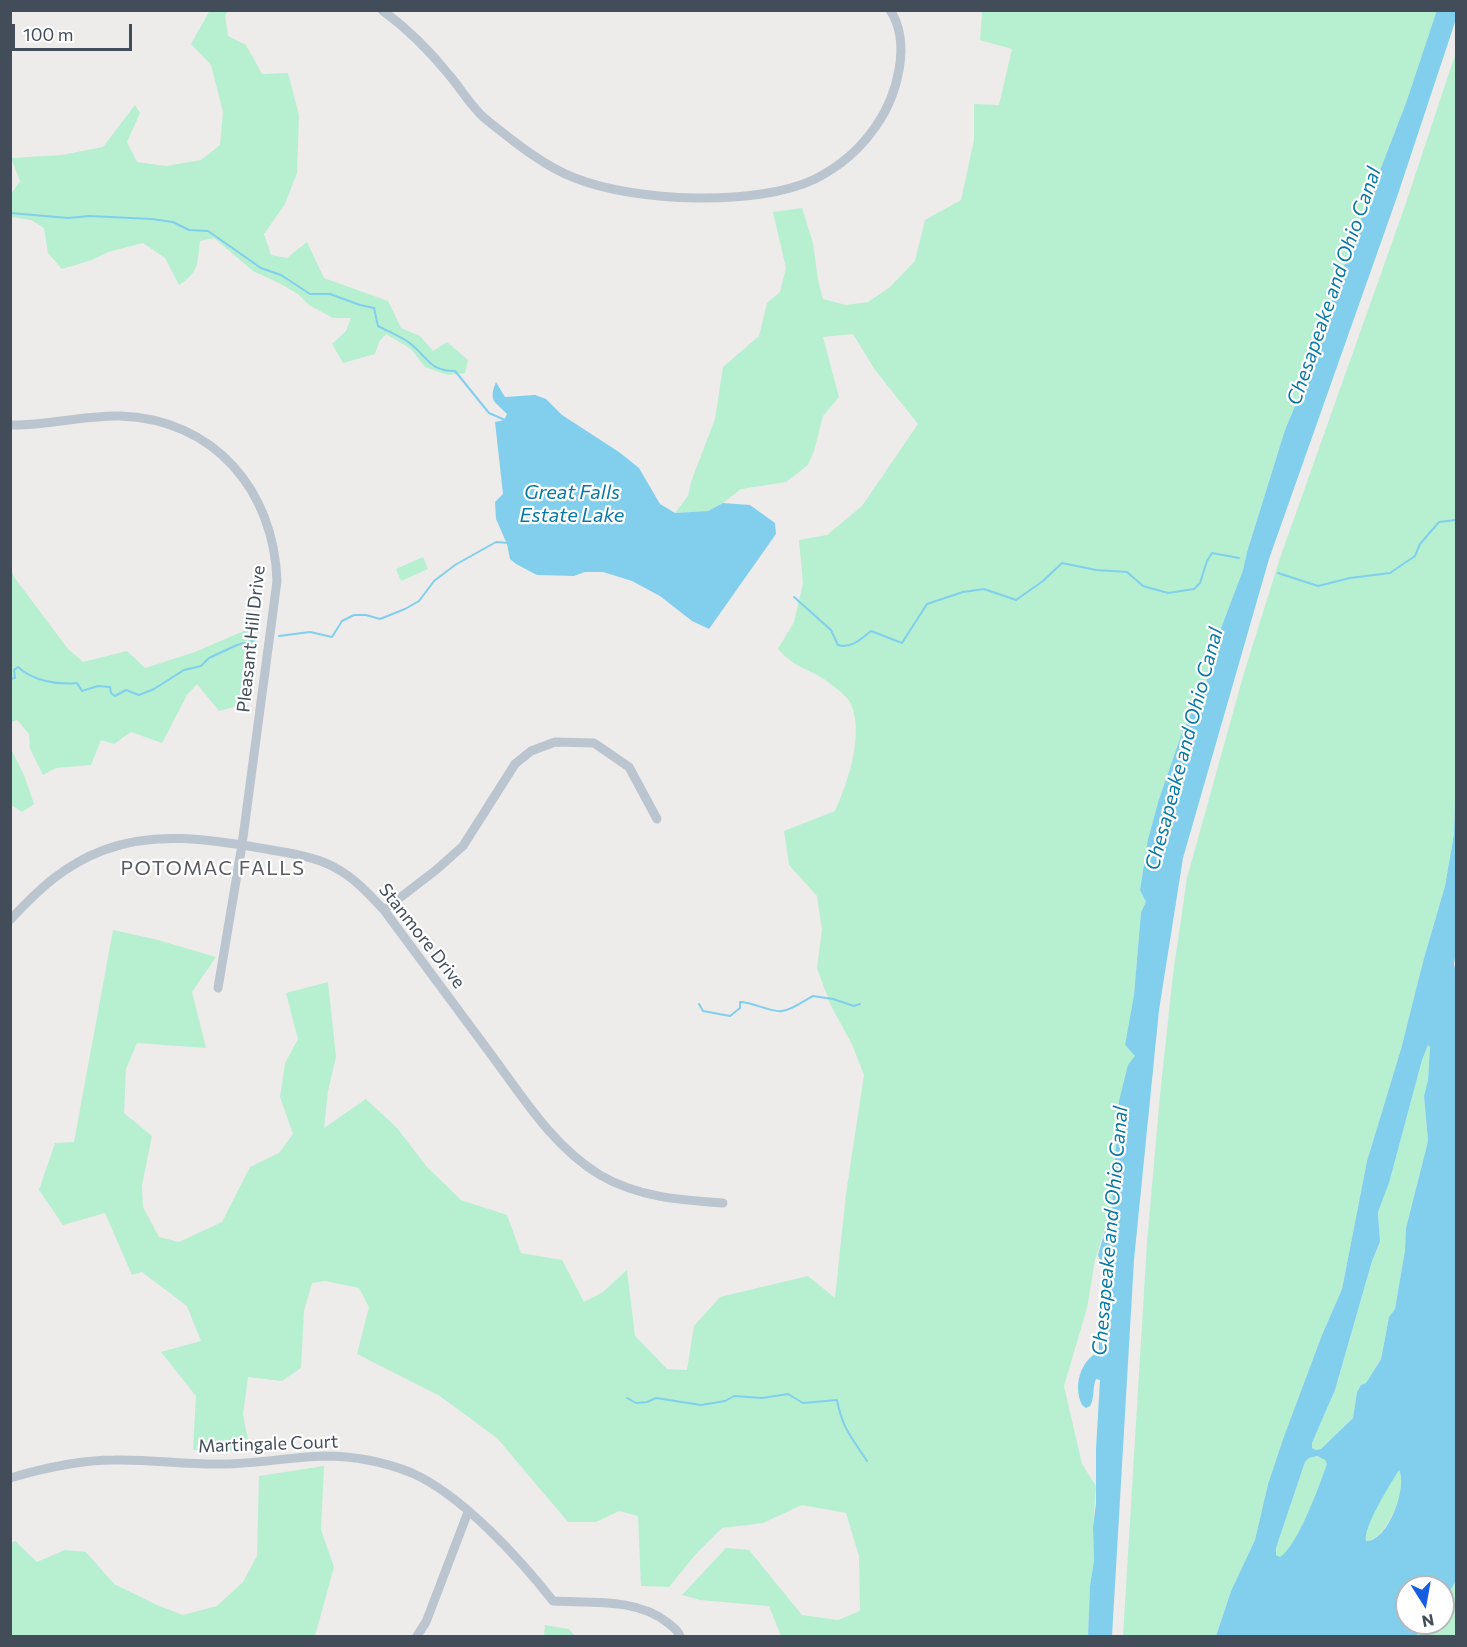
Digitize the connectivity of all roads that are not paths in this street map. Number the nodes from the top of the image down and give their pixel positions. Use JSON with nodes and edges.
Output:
{"nodes":[{"id":1,"x":382,"y":10,"type":"edge"},
{"id":2,"x":890,"y":10,"type":"edge"},
{"id":3,"x":10,"y":425,"type":"edge"},
{"id":4,"x":657,"y":819,"type":"dead end"},
{"id":5,"x":242,"y":845,"type":"junction"},
{"id":6,"x":384,"y":910,"type":"junction"},
{"id":7,"x":10,"y":921,"type":"edge"},
{"id":8,"x":218,"y":988,"type":"dead end"},
{"id":9,"x":723,"y":1203,"type":"dead end"},
{"id":10,"x":10,"y":1478,"type":"edge"},
{"id":11,"x":468,"y":1512,"type":"junction"},
{"id":12,"x":417,"y":1636,"type":"edge"},
{"id":13,"x":680,"y":1636,"type":"edge"}],
"edges":[{"from":1,"to":2,"type":"street"},
{"from":3,"to":5,"type":"street","name":"Pleasant Hill Drive"},
{"from":4,"to":6,"type":"street"},
{"from":5,"to":6,"type":"street","name":"Stanmore Drive"},
{"from":5,"to":7,"type":"street","name":"Stanmore Drive"},
{"from":5,"to":8,"type":"street","name":"Pleasant Hill Drive"},
{"from":6,"to":9,"type":"street","name":"Stanmore Drive"},
{"from":10,"to":11,"type":"street","name":"Martingale Court"},
{"from":11,"to":12,"type":"street"},
{"from":11,"to":13,"type":"street","name":"Martingale Court"}]}
